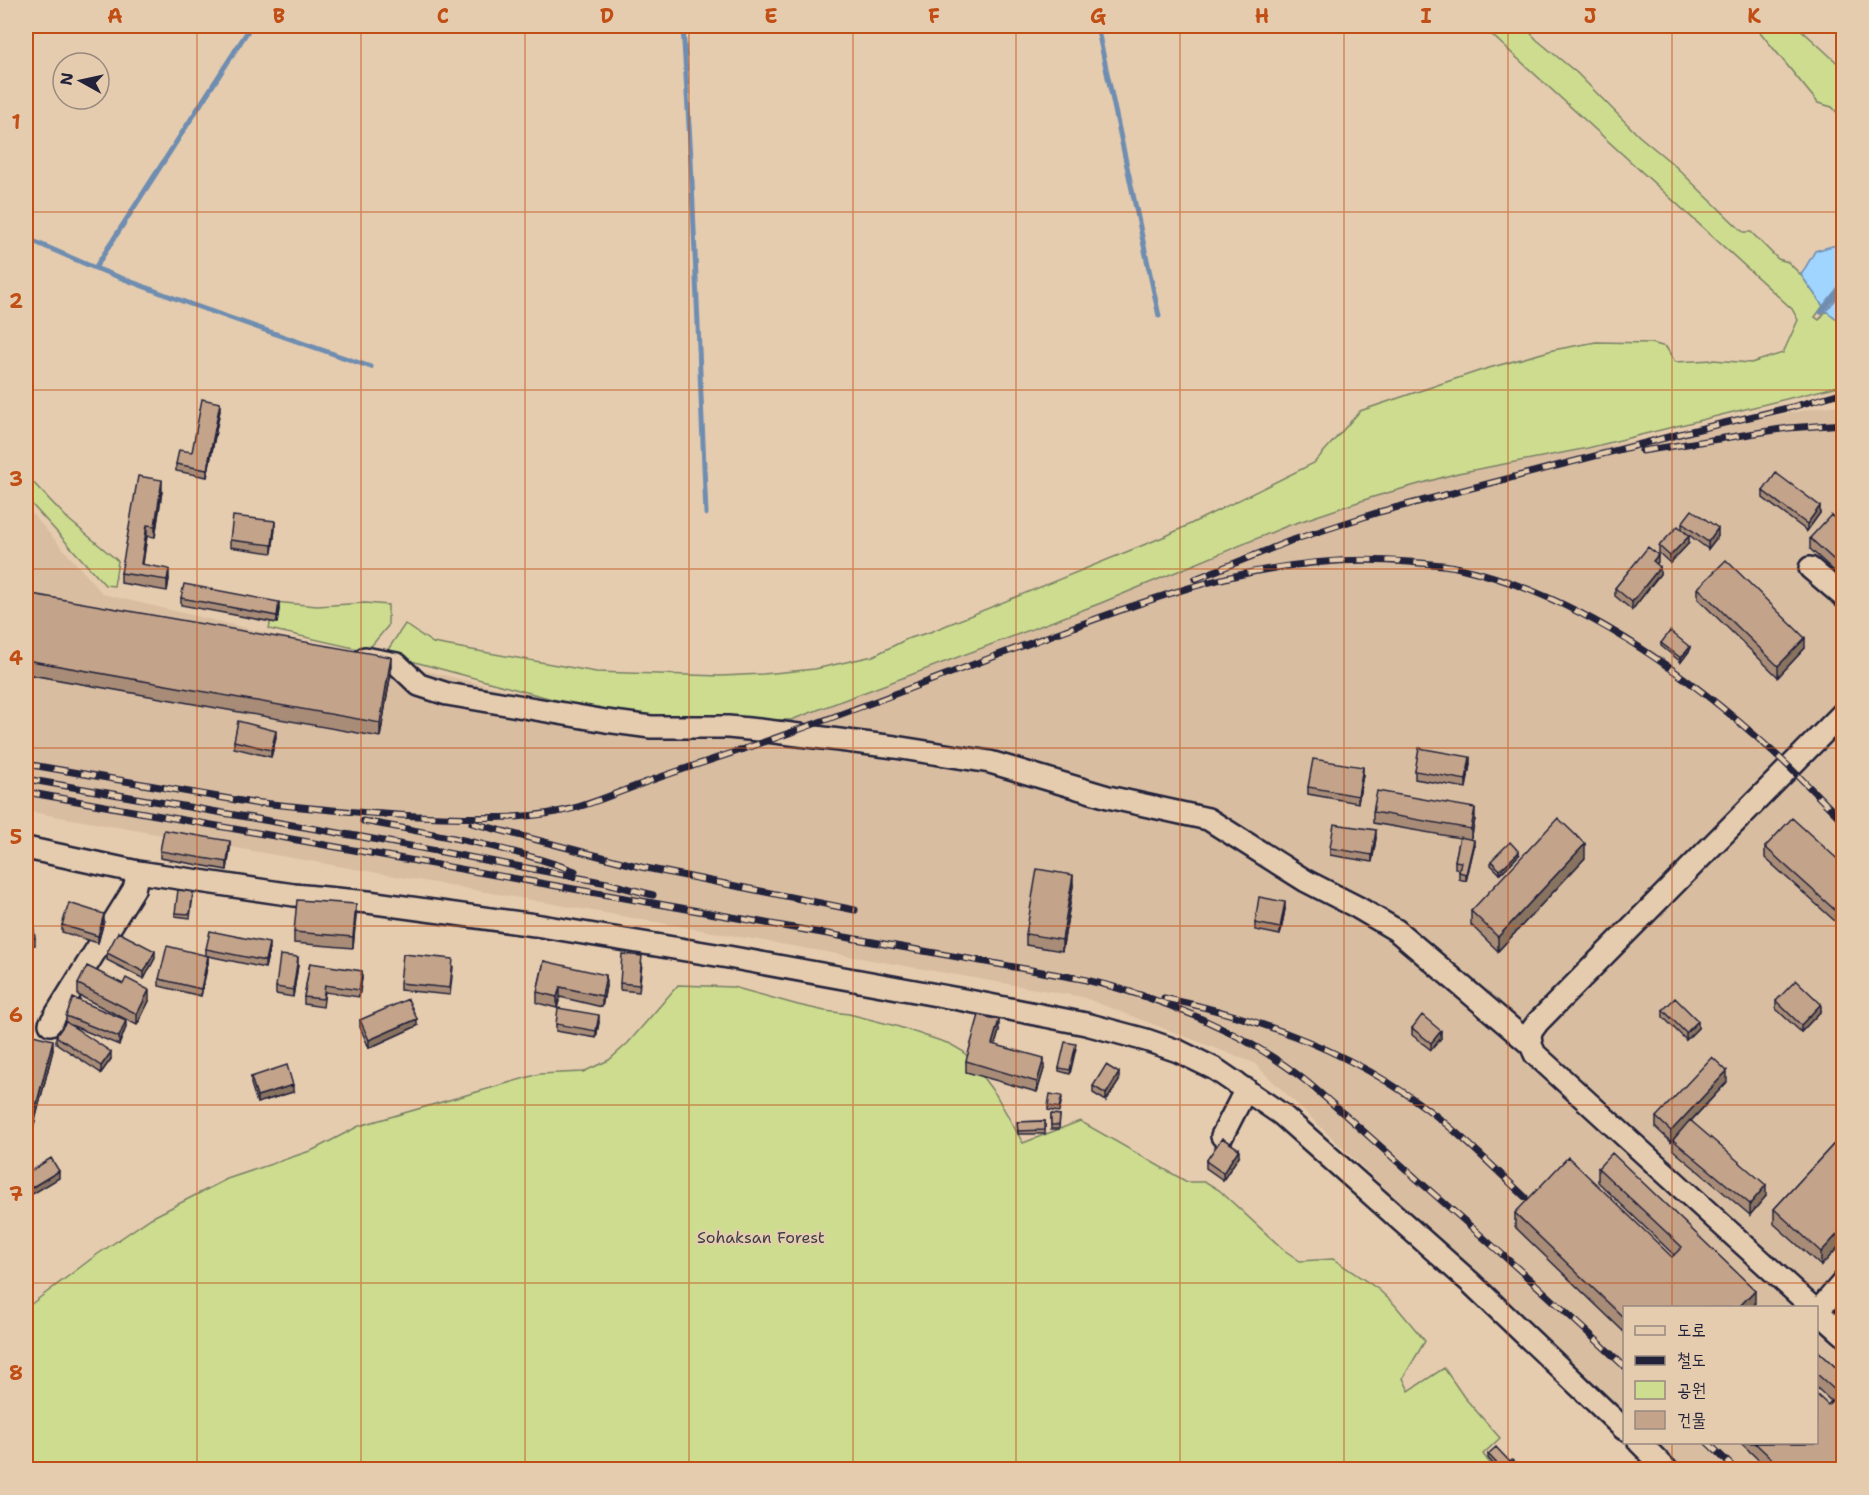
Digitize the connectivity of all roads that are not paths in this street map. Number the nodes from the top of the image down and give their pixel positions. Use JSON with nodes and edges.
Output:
{"nodes":[{"id":1,"x":1810,"y":568,"type":"dead end"},
{"id":2,"x":1844,"y":597,"type":"edge"},
{"id":3,"x":347,"y":654,"type":"edge"},
{"id":4,"x":1844,"y":712,"type":"edge"},
{"id":5,"x":26,"y":848,"type":"edge"},
{"id":6,"x":138,"y":872,"type":"junction"},
{"id":7,"x":51,"y":1024,"type":"dead end"},
{"id":8,"x":1531,"y":1046,"type":"junction"},
{"id":9,"x":1246,"y":1089,"type":"junction"},
{"id":10,"x":1222,"y":1136,"type":"edge"},
{"id":11,"x":1844,"y":1281,"type":"edge"},
{"id":12,"x":1812,"y":1306,"type":"edge"},
{"id":13,"x":1818,"y":1308,"type":"edge"},
{"id":14,"x":1818,"y":1312,"type":"edge"},
{"id":15,"x":1844,"y":1335,"type":"edge"},
{"id":16,"x":1623,"y":1428,"type":"edge"},
{"id":17,"x":1640,"y":1444,"type":"edge"},
{"id":18,"x":1667,"y":1470,"type":"edge"}],
"edges":[{"from":1,"to":2,"type":"street"},
{"from":3,"to":8,"type":"street"},
{"from":4,"to":8,"type":"street"},
{"from":5,"to":6,"type":"street"},
{"from":6,"to":7,"type":"street"},
{"from":6,"to":9,"type":"street"},
{"from":8,"to":12,"type":"street"},
{"from":9,"to":10,"type":"street"},
{"from":9,"to":16,"type":"street"},
{"from":11,"to":13,"type":"street"},
{"from":14,"to":15,"type":"street"},
{"from":17,"to":18,"type":"street"}]}
